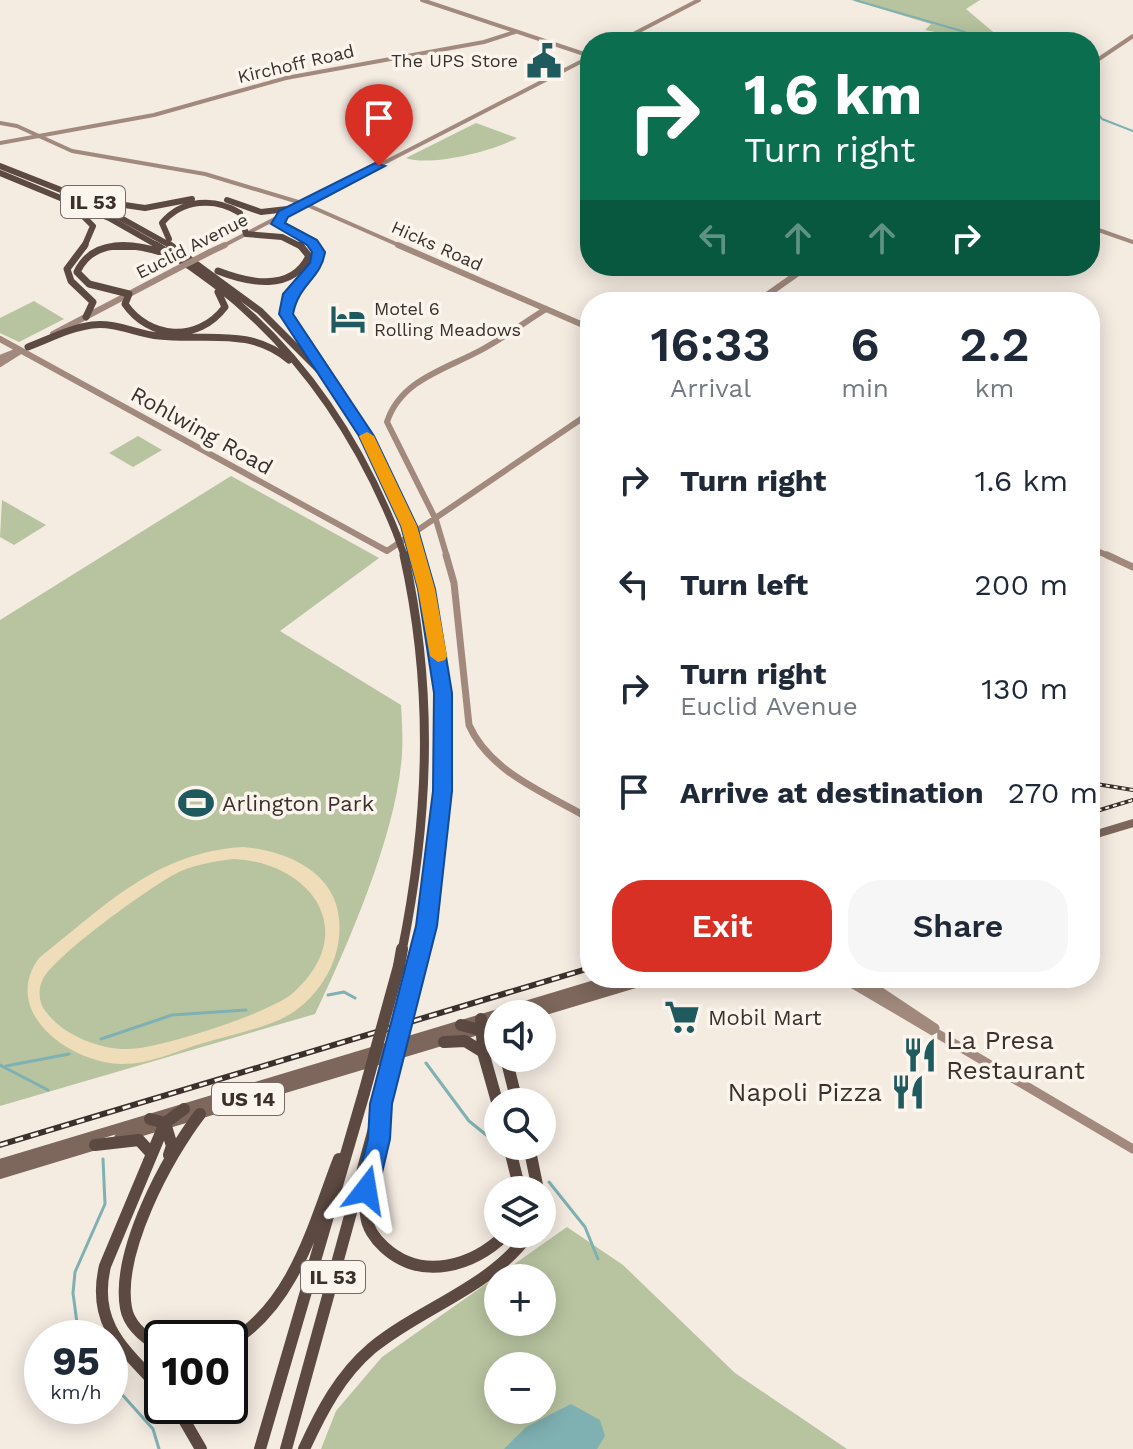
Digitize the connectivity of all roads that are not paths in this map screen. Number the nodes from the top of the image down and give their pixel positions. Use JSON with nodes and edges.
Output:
{"nodes":[{"id":1,"x":422,"y":0,"type":"edge"},
{"id":2,"x":699,"y":0,"type":"edge"},
{"id":3,"x":515,"y":32,"type":"junction"},
{"id":4,"x":637,"y":32,"type":"edge"},
{"id":5,"x":1133,"y":36,"type":"edge"},
{"id":6,"x":580,"y":55,"type":"edge"},
{"id":7,"x":1100,"y":58,"type":"edge"},
{"id":8,"x":580,"y":63,"type":"edge"},
{"id":9,"x":0,"y":122,"type":"edge"},
{"id":10,"x":84,"y":127,"type":"junction"},
{"id":11,"x":22,"y":129,"type":"junction"},
{"id":12,"x":62,"y":132,"type":"junction"},
{"id":13,"x":40,"y":134,"type":"junction"},
{"id":14,"x":9,"y":138,"type":"junction"},
{"id":15,"x":56,"y":140,"type":"junction"},
{"id":16,"x":0,"y":141,"type":"edge"},
{"id":17,"x":84,"y":153,"type":"junction"},
{"id":18,"x":0,"y":166,"type":"edge"},
{"id":19,"x":0,"y":173,"type":"edge"},
{"id":20,"x":17,"y":179,"type":"junction"},
{"id":21,"x":67,"y":189,"type":"junction"},
{"id":22,"x":305,"y":204,"type":"junction"},
{"id":23,"x":296,"y":208,"type":"junction"},
{"id":24,"x":284,"y":214,"type":"junction"},
{"id":25,"x":1100,"y":230,"type":"edge"},
{"id":26,"x":246,"y":234,"type":"junction"},
{"id":27,"x":1133,"y":242,"type":"edge"},
{"id":28,"x":181,"y":249,"type":"junction"},
{"id":29,"x":190,"y":266,"type":"junction"},
{"id":30,"x":207,"y":266,"type":"junction"},
{"id":31,"x":199,"y":272,"type":"junction"},
{"id":32,"x":794,"y":276,"type":"edge"},
{"id":33,"x":771,"y":292,"type":"edge"},
{"id":34,"x":129,"y":294,"type":"junction"},
{"id":35,"x":546,"y":309,"type":"junction"},
{"id":36,"x":86,"y":317,"type":"junction"},
{"id":37,"x":580,"y":324,"type":"edge"},
{"id":38,"x":0,"y":339,"type":"edge"},
{"id":39,"x":24,"y":348,"type":"junction"},
{"id":40,"x":0,"y":361,"type":"edge"},
{"id":41,"x":332,"y":383,"type":"junction"},
{"id":42,"x":329,"y":401,"type":"junction"},
{"id":43,"x":580,"y":420,"type":"edge"},
{"id":44,"x":436,"y":520,"type":"junction"},
{"id":45,"x":1100,"y":552,"type":"edge"},
{"id":46,"x":1133,"y":567,"type":"edge"},
{"id":47,"x":580,"y":813,"type":"edge"},
{"id":48,"x":1133,"y":823,"type":"edge"},
{"id":49,"x":1100,"y":833,"type":"edge"},
{"id":50,"x":588,"y":988,"type":"edge"},
{"id":51,"x":619,"y":988,"type":"edge"},
{"id":52,"x":861,"y":988,"type":"edge"},
{"id":53,"x":876,"y":988,"type":"edge"},
{"id":54,"x":556,"y":1007,"type":"edge"},
{"id":55,"x":480,"y":1024,"type":"junction"},
{"id":56,"x":484,"y":1024,"type":"edge"},
{"id":57,"x":461,"y":1025,"type":"joint"},
{"id":58,"x":484,"y":1028,"type":"edge"},
{"id":59,"x":946,"y":1036,"type":"junction"},
{"id":60,"x":444,"y":1042,"type":"junction"},
{"id":61,"x":483,"y":1052,"type":"junction"},
{"id":62,"x":493,"y":1088,"type":"edge"},
{"id":63,"x":381,"y":1104,"type":"junction"},
{"id":64,"x":184,"y":1109,"type":"junction"},
{"id":65,"x":200,"y":1114,"type":"junction"},
{"id":66,"x":357,"y":1115,"type":"junction"},
{"id":67,"x":150,"y":1119,"type":"junction"},
{"id":68,"x":165,"y":1123,"type":"junction"},
{"id":69,"x":95,"y":1145,"type":"junction"},
{"id":70,"x":1133,"y":1149,"type":"edge"},
{"id":71,"x":151,"y":1153,"type":"junction"},
{"id":72,"x":0,"y":1164,"type":"edge"},
{"id":73,"x":0,"y":1174,"type":"edge"},
{"id":74,"x":161,"y":1181,"type":"junction"},
{"id":75,"x":490,"y":1248,"type":"edge"},
{"id":76,"x":517,"y":1248,"type":"edge"},
{"id":77,"x":248,"y":1330,"type":"edge"},
{"id":78,"x":144,"y":1334,"type":"edge"},
{"id":79,"x":144,"y":1370,"type":"edge"},
{"id":80,"x":186,"y":1424,"type":"edge"},
{"id":81,"x":201,"y":1449,"type":"edge"},
{"id":82,"x":260,"y":1449,"type":"edge"},
{"id":83,"x":286,"y":1449,"type":"edge"},
{"id":84,"x":304,"y":1449,"type":"edge"}],
"edges":[{"from":1,"to":3,"type":"main road"},
{"from":2,"to":4,"type":"main road"},
{"from":3,"to":6,"type":"main road"},
{"from":3,"to":10,"type":"main road","name":"Kirchoff Road"},
{"from":5,"to":7,"type":"main road"},
{"from":8,"to":22,"type":"main road","name":"Euclid Avenue"},
{"from":9,"to":11,"type":"main road"},
{"from":9,"to":13,"type":"main road"},
{"from":10,"to":12,"type":"main road","name":"Kirchoff Road"},
{"from":10,"to":13,"type":"main road","name":"Kirchoff Road"},
{"from":11,"to":13,"type":"main road"},
{"from":11,"to":14,"type":"main road"},
{"from":12,"to":13,"type":"main road","name":"Kirchoff Road"},
{"from":12,"to":15,"type":"main road"},
{"from":13,"to":14,"type":"main road","name":"Kirchoff Road"},
{"from":13,"to":15,"type":"main road"},
{"from":13,"to":16,"type":"main road","name":"Kirchoff Road"},
{"from":13,"to":17,"type":"main road"},
{"from":14,"to":16,"type":"main road","name":"Kirchoff Road"},
{"from":15,"to":17,"type":"main road"},
{"from":17,"to":22,"type":"main road","name":"Hicks Road"},
{"from":18,"to":21,"type":"highway","number":"IL 53"},
{"from":19,"to":20,"type":"highway","number":"IL 53"},
{"from":20,"to":29,"type":"highway","number":"IL 53"},
{"from":20,"to":36,"type":"highway"},
{"from":21,"to":23,"type":"highway"},
{"from":21,"to":28,"type":"highway","number":"IL 53"},
{"from":22,"to":23,"type":"main road","name":"Euclid Avenue"},
{"from":22,"to":35,"type":"main road","name":"Hicks Road"},
{"from":23,"to":24,"type":"main road","name":"Euclid Avenue"},
{"from":24,"to":26,"type":"main road","name":"Euclid Avenue"},
{"from":24,"to":41,"type":"highway"},
{"from":25,"to":27,"type":"main road"},
{"from":26,"to":28,"type":"highway"},
{"from":26,"to":30,"type":"highway"},
{"from":26,"to":34,"type":"main road","name":"Euclid Avenue","bridge":true},
{"from":28,"to":30,"type":"highway","number":"IL 53"},
{"from":29,"to":31,"type":"highway","number":"IL 53"},
{"from":29,"to":34,"type":"highway"},
{"from":30,"to":41,"type":"highway","number":"IL 53"},
{"from":31,"to":34,"type":"highway"},
{"from":31,"to":42,"type":"highway","number":"IL 53"},
{"from":32,"to":33,"type":"main road"},
{"from":34,"to":36,"type":"main road","name":"Euclid Avenue"},
{"from":35,"to":37,"type":"main road","name":"Hicks Road"},
{"from":35,"to":44,"type":"main road"},
{"from":36,"to":39,"type":"main road","name":"Euclid Avenue"},
{"from":38,"to":39,"type":"main road","name":"Rohlwing Road"},
{"from":39,"to":40,"type":"main road","name":"Euclid Avenue"},
{"from":39,"to":42,"type":"highway"},
{"from":39,"to":44,"type":"main road","name":"Rohlwing Road"},
{"from":41,"to":63,"type":"highway","number":"IL 53","bridge":true},
{"from":42,"to":66,"type":"highway","number":"IL 53","bridge":true},
{"from":43,"to":44,"type":"main road"},
{"from":44,"to":47,"type":"main road"},
{"from":45,"to":46,"type":"main road"},
{"from":48,"to":49,"type":"main road"},
{"from":50,"to":55,"type":"main road","number":"US 14"},
{"from":51,"to":54,"type":"main road"},
{"from":52,"to":59,"type":"main road"},
{"from":53,"to":59,"type":"main road"},
{"from":55,"to":56,"type":"main road","number":"US 14"},
{"from":55,"to":57,"type":"highway"},
{"from":55,"to":58,"type":"highway"},
{"from":55,"to":60,"type":"main road","number":"US 14"},
{"from":55,"to":61,"type":"highway"},
{"from":57,"to":64,"type":"main road","number":"US 14"},
{"from":59,"to":70,"type":"main road"},
{"from":60,"to":61,"type":"highway"},
{"from":60,"to":65,"type":"main road","number":"US 14"},
{"from":61,"to":62,"type":"highway"},
{"from":63,"to":75,"type":"highway"},
{"from":63,"to":83,"type":"highway","number":"IL 53"},
{"from":64,"to":67,"type":"main road","number":"US 14"},
{"from":64,"to":68,"type":"highway"},
{"from":65,"to":68,"type":"main road","number":"US 14"},
{"from":65,"to":74,"type":"highway"},
{"from":66,"to":77,"type":"highway"},
{"from":66,"to":82,"type":"highway","number":"IL 53"},
{"from":67,"to":68,"type":"highway"},
{"from":67,"to":72,"type":"main road","number":"US 14"},
{"from":68,"to":69,"type":"main road","number":"US 14"},
{"from":68,"to":71,"type":"highway"},
{"from":68,"to":74,"type":"highway"},
{"from":69,"to":71,"type":"highway"},
{"from":69,"to":73,"type":"main road","number":"US 14"},
{"from":71,"to":79,"type":"highway"},
{"from":74,"to":78,"type":"highway"},
{"from":76,"to":84,"type":"highway"},
{"from":80,"to":81,"type":"highway"}]}
